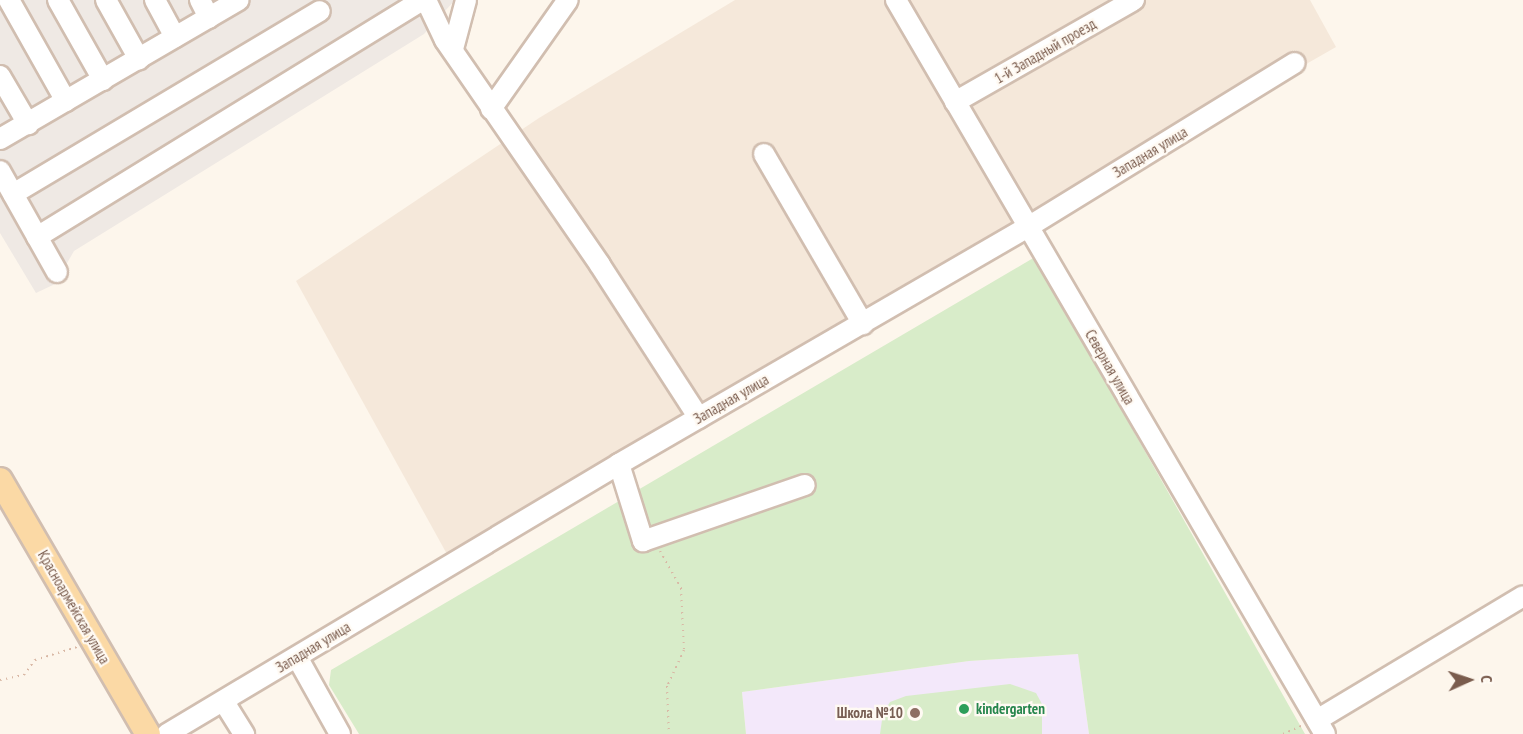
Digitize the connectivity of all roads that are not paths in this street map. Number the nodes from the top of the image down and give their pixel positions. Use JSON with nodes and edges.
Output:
{"nodes":[{"id":1,"x":9,"y":0,"type":"edge"},
{"id":2,"x":58,"y":0,"type":"edge"},
{"id":3,"x":106,"y":0,"type":"edge"},
{"id":4,"x":155,"y":0,"type":"edge"},
{"id":5,"x":200,"y":0,"type":"edge"},
{"id":6,"x":239,"y":0,"type":"edge"},
{"id":7,"x":424,"y":0,"type":"edge"},
{"id":8,"x":568,"y":0,"type":"edge"},
{"id":9,"x":896,"y":0,"type":"edge"},
{"id":10,"x":1134,"y":0,"type":"edge"},
{"id":11,"x":463,"y":3,"type":"edge"},
{"id":12,"x":320,"y":11,"type":"dead end"},
{"id":13,"x":209,"y":18,"type":"junction"},
{"id":14,"x":175,"y":37,"type":"junction"},
{"id":15,"x":449,"y":44,"type":"junction"},
{"id":16,"x":139,"y":58,"type":"junction"},
{"id":17,"x":1294,"y":63,"type":"dead end"},
{"id":18,"x":0,"y":76,"type":"edge"},
{"id":19,"x":103,"y":80,"type":"junction"},
{"id":20,"x":66,"y":101,"type":"junction"},
{"id":21,"x":955,"y":102,"type":"junction"},
{"id":22,"x":491,"y":109,"type":"junction"},
{"id":23,"x":28,"y":124,"type":"junction"},
{"id":24,"x":0,"y":139,"type":"edge"},
{"id":25,"x":765,"y":154,"type":"dead end"},
{"id":26,"x":0,"y":171,"type":"edge"},
{"id":27,"x":13,"y":194,"type":"junction"},
{"id":28,"x":1028,"y":227,"type":"junction"},
{"id":29,"x":37,"y":237,"type":"junction"},
{"id":30,"x":57,"y":272,"type":"dead end"},
{"id":31,"x":863,"y":324,"type":"junction"},
{"id":32,"x":699,"y":418,"type":"junction"},
{"id":33,"x":619,"y":464,"type":"junction"},
{"id":34,"x":0,"y":480,"type":"edge"},
{"id":35,"x":805,"y":485,"type":"dead end"},
{"id":36,"x":1523,"y":596,"type":"edge"},
{"id":37,"x":297,"y":657,"type":"junction"},
{"id":38,"x":224,"y":702,"type":"junction"},
{"id":39,"x":1321,"y":727,"type":"edge"},
{"id":40,"x":148,"y":734,"type":"edge"},
{"id":41,"x":167,"y":734,"type":"edge"},
{"id":42,"x":243,"y":734,"type":"edge"},
{"id":43,"x":340,"y":734,"type":"edge"}],
"edges":[{"from":1,"to":20,"type":"street"},
{"from":2,"to":19,"type":"street"},
{"from":3,"to":16,"type":"street"},
{"from":4,"to":14,"type":"street"},
{"from":5,"to":13,"type":"street"},
{"from":6,"to":13,"type":"street"},
{"from":7,"to":15,"type":"street"},
{"from":7,"to":29,"type":"street"},
{"from":8,"to":22,"type":"street"},
{"from":9,"to":21,"type":"street","name":"Северная улица"},
{"from":10,"to":21,"type":"street","name":"1-й Западный проезд"},
{"from":11,"to":15,"type":"street"},
{"from":12,"to":27,"type":"street"},
{"from":13,"to":14,"type":"street"},
{"from":14,"to":16,"type":"street"},
{"from":15,"to":22,"type":"street"},
{"from":16,"to":19,"type":"street"},
{"from":17,"to":28,"type":"street","name":"Западная улица"},
{"from":18,"to":23,"type":"street"},
{"from":19,"to":20,"type":"street"},
{"from":20,"to":23,"type":"street"},
{"from":21,"to":28,"type":"street","name":"Северная улица"},
{"from":22,"to":32,"type":"street"},
{"from":23,"to":24,"type":"street"},
{"from":25,"to":31,"type":"street"},
{"from":26,"to":27,"type":"street"},
{"from":27,"to":29,"type":"street"},
{"from":28,"to":31,"type":"street","name":"Западная улица"},
{"from":28,"to":39,"type":"street","name":"Северная улица"},
{"from":29,"to":30,"type":"street"},
{"from":31,"to":32,"type":"street","name":"Западная улица"},
{"from":32,"to":33,"type":"street","name":"Западная улица"},
{"from":33,"to":35,"type":"street"},
{"from":33,"to":37,"type":"street","name":"Западная улица"},
{"from":34,"to":40,"type":"main road","name":"Красноармейская улица"},
{"from":36,"to":39,"type":"street"},
{"from":37,"to":38,"type":"street","name":"Западная улица"},
{"from":37,"to":43,"type":"street"},
{"from":38,"to":41,"type":"street","name":"Западная улица"},
{"from":38,"to":42,"type":"street"}]}
